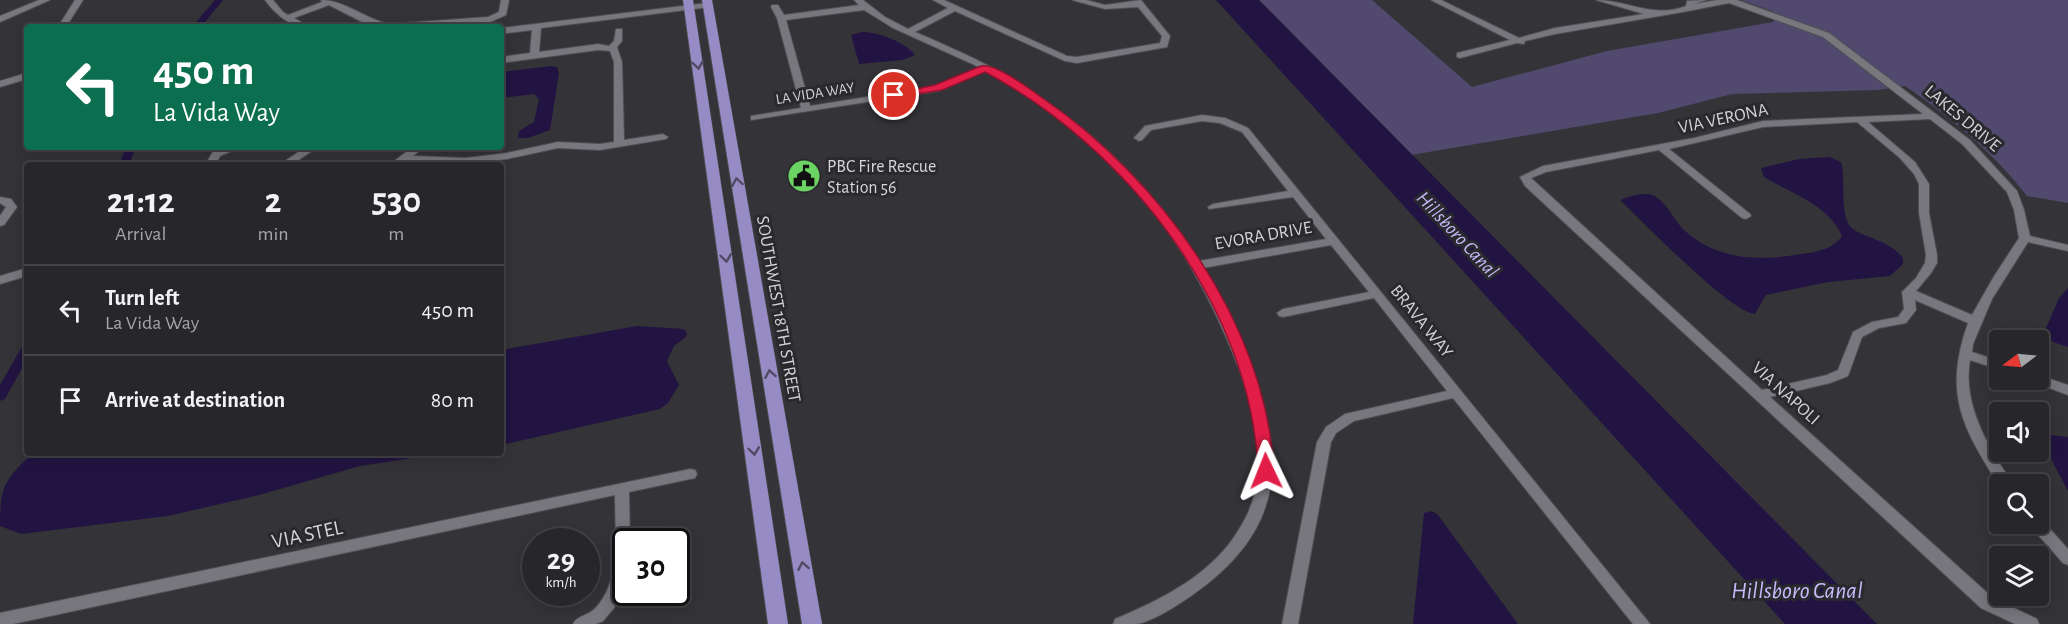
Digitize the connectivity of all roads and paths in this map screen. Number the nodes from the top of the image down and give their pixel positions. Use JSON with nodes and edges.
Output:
{"nodes":[{"id":1,"x":46,"y":0,"type":"edge"},
{"id":2,"x":78,"y":0,"type":"edge"},
{"id":3,"x":269,"y":0,"type":"edge"},
{"id":4,"x":505,"y":0,"type":"edge"},
{"id":5,"x":858,"y":0,"type":"edge"},
{"id":6,"x":937,"y":0,"type":"edge"},
{"id":7,"x":1076,"y":0,"type":"edge"},
{"id":8,"x":1435,"y":0,"type":"edge"},
{"id":9,"x":1702,"y":0,"type":"edge"},
{"id":10,"x":1729,"y":0,"type":"edge"},
{"id":11,"x":328,"y":1,"type":"edge"},
{"id":12,"x":707,"y":2,"type":"edge"},
{"id":13,"x":1138,"y":2,"type":"edge"},
{"id":14,"x":1604,"y":2,"type":"edge"},
{"id":15,"x":689,"y":4,"type":"edge"},
{"id":16,"x":951,"y":6,"type":"junction"},
{"id":17,"x":775,"y":7,"type":"dead end"},
{"id":18,"x":865,"y":7,"type":"junction"},
{"id":19,"x":1690,"y":7,"type":"junction"},
{"id":20,"x":1661,"y":15,"type":"junction"},
{"id":21,"x":286,"y":18,"type":"junction"},
{"id":22,"x":781,"y":18,"type":"junction"},
{"id":23,"x":0,"y":19,"type":"edge"},
{"id":24,"x":1629,"y":19,"type":"junction"},
{"id":25,"x":64,"y":24,"type":"edge"},
{"id":26,"x":299,"y":24,"type":"edge"},
{"id":27,"x":378,"y":24,"type":"edge"},
{"id":28,"x":434,"y":24,"type":"edge"},
{"id":29,"x":537,"y":27,"type":"junction"},
{"id":30,"x":904,"y":29,"type":"junction"},
{"id":31,"x":504,"y":31,"type":"edge"},
{"id":32,"x":619,"y":31,"type":"dead end"},
{"id":33,"x":1521,"y":42,"type":"junction"},
{"id":34,"x":612,"y":48,"type":"junction"},
{"id":35,"x":534,"y":55,"type":"junction"},
{"id":36,"x":1460,"y":55,"type":"dead end"},
{"id":37,"x":504,"y":60,"type":"edge"},
{"id":38,"x":985,"y":68,"type":"junction"},
{"id":39,"x":24,"y":77,"type":"edge"},
{"id":40,"x":0,"y":84,"type":"edge"},
{"id":41,"x":806,"y":109,"type":"junction"},
{"id":42,"x":1931,"y":116,"type":"junction"},
{"id":43,"x":754,"y":118,"type":"dead end"},
{"id":44,"x":1859,"y":119,"type":"junction"},
{"id":45,"x":663,"y":137,"type":"dead end"},
{"id":46,"x":1139,"y":138,"type":"dead end"},
{"id":47,"x":619,"y":144,"type":"junction"},
{"id":48,"x":1660,"y":147,"type":"junction"},
{"id":49,"x":308,"y":150,"type":"edge"},
{"id":50,"x":416,"y":150,"type":"edge"},
{"id":51,"x":405,"y":159,"type":"junction"},
{"id":52,"x":289,"y":162,"type":"edge"},
{"id":53,"x":400,"y":162,"type":"edge"},
{"id":54,"x":1525,"y":177,"type":"joint"},
{"id":55,"x":1296,"y":193,"type":"junction"},
{"id":56,"x":0,"y":200,"type":"edge"},
{"id":57,"x":1213,"y":207,"type":"dead end"},
{"id":58,"x":1746,"y":216,"type":"dead end"},
{"id":59,"x":0,"y":223,"type":"edge"},
{"id":60,"x":2025,"y":238,"type":"junction"},
{"id":61,"x":1334,"y":241,"type":"junction"},
{"id":62,"x":2068,"y":248,"type":"edge"},
{"id":63,"x":1198,"y":265,"type":"junction"},
{"id":64,"x":24,"y":273,"type":"edge"},
{"id":65,"x":0,"y":280,"type":"edge"},
{"id":66,"x":1908,"y":292,"type":"junction"},
{"id":67,"x":1377,"y":294,"type":"junction"},
{"id":68,"x":1282,"y":313,"type":"dead end"},
{"id":69,"x":1974,"y":321,"type":"junction"},
{"id":70,"x":1965,"y":354,"type":"junction"},
{"id":71,"x":1989,"y":362,"type":"edge"},
{"id":72,"x":2049,"y":384,"type":"edge"},
{"id":73,"x":2068,"y":390,"type":"edge"},
{"id":74,"x":1457,"y":393,"type":"junction"},
{"id":75,"x":1759,"y":395,"type":"junction"},
{"id":76,"x":690,"y":474,"type":"dead end"},
{"id":77,"x":1999,"y":474,"type":"edge"},
{"id":78,"x":622,"y":489,"type":"junction"},
{"id":79,"x":2046,"y":534,"type":"edge"},
{"id":80,"x":2068,"y":559,"type":"edge"},
{"id":81,"x":0,"y":620,"type":"edge"},
{"id":82,"x":1141,"y":620,"type":"edge"},
{"id":83,"x":581,"y":624,"type":"edge"},
{"id":84,"x":778,"y":624,"type":"edge"},
{"id":85,"x":812,"y":624,"type":"edge"},
{"id":86,"x":1121,"y":624,"type":"edge"},
{"id":87,"x":1290,"y":624,"type":"edge"},
{"id":88,"x":1642,"y":624,"type":"edge"},
{"id":89,"x":2031,"y":624,"type":"edge"}],
"edges":[{"from":1,"to":23,"type":"street"},
{"from":2,"to":25,"type":"street"},
{"from":3,"to":21,"type":"street"},
{"from":4,"to":28,"type":"street"},
{"from":5,"to":18,"type":"street"},
{"from":6,"to":16,"type":"street"},
{"from":7,"to":13,"type":"street"},
{"from":8,"to":33,"type":"street"},
{"from":9,"to":19,"type":"street"},
{"from":10,"to":19,"type":"street"},
{"from":10,"to":42,"type":"street","name":"LAKES DRIVE"},
{"from":11,"to":21,"type":"street"},
{"from":11,"to":27,"type":"street"},
{"from":12,"to":15,"type":"street"},
{"from":85,"to":12,"type":"main road","name":"SOUTHWEST 18TH STREET","one_way":true},
{"from":13,"to":16,"type":"street"},
{"from":14,"to":20,"type":"street"},
{"from":14,"to":24,"type":"street"},
{"from":15,"to":29,"type":"street"},
{"from":15,"to":84,"type":"main road","one_way":true},
{"from":16,"to":30,"type":"street"},
{"from":17,"to":22,"type":"street"},
{"from":18,"to":22,"type":"street"},
{"from":18,"to":30,"type":"street"},
{"from":19,"to":20,"type":"street"},
{"from":20,"to":24,"type":"street"},
{"from":21,"to":26,"type":"street"},
{"from":22,"to":41,"type":"street"},
{"from":24,"to":33,"type":"street"},
{"from":29,"to":31,"type":"street"},
{"from":29,"to":35,"type":"street"},
{"from":30,"to":38,"type":"street"},
{"from":32,"to":34,"type":"street"},
{"from":33,"to":36,"type":"street"},
{"from":34,"to":35,"type":"street"},
{"from":34,"to":47,"type":"street"},
{"from":35,"to":37,"type":"street"},
{"from":38,"to":41,"type":"street","name":"LA VIDA WAY"},
{"from":38,"to":63,"type":"street"},
{"from":39,"to":40,"type":"street"},
{"from":41,"to":43,"type":"street","name":"LA VIDA WAY"},
{"from":42,"to":44,"type":"street","name":"VIA VERONA"},
{"from":42,"to":60,"type":"street","name":"LAKES DRIVE"},
{"from":44,"to":48,"type":"street","name":"VIA VERONA"},
{"from":44,"to":66,"type":"street"},
{"from":45,"to":47,"type":"street"},
{"from":46,"to":55,"type":"street","name":"BRAVA WAY"},
{"from":47,"to":51,"type":"street"},
{"from":48,"to":54,"type":"street","name":"VIA VERONA"},
{"from":48,"to":58,"type":"street"},
{"from":49,"to":52,"type":"street"},
{"from":50,"to":51,"type":"street"},
{"from":51,"to":53,"type":"street"},
{"from":54,"to":75,"type":"street","name":"VIA NAPOLI"},
{"from":55,"to":57,"type":"street"},
{"from":55,"to":61,"type":"street","name":"BRAVA WAY"},
{"from":56,"to":59,"type":"street"},
{"from":60,"to":62,"type":"street"},
{"from":60,"to":69,"type":"street"},
{"from":61,"to":63,"type":"street","name":"EVORA DRIVE"},
{"from":61,"to":67,"type":"street","name":"BRAVA WAY"},
{"from":63,"to":82,"type":"street"},
{"from":64,"to":65,"type":"street"},
{"from":66,"to":69,"type":"street"},
{"from":66,"to":75,"type":"street"},
{"from":67,"to":68,"type":"street"},
{"from":67,"to":74,"type":"street","name":"BRAVA WAY"},
{"from":69,"to":70,"type":"street"},
{"from":70,"to":71,"type":"street"},
{"from":70,"to":77,"type":"street"},
{"from":72,"to":73,"type":"street"},
{"from":74,"to":87,"type":"street"},
{"from":74,"to":88,"type":"street","name":"BRAVA WAY"},
{"from":75,"to":89,"type":"street","name":"VIA NAPOLI"},
{"from":76,"to":78,"type":"street","name":"VIA STEL"},
{"from":78,"to":81,"type":"street","name":"VIA STEL"},
{"from":78,"to":83,"type":"street"},
{"from":79,"to":80,"type":"street"},
{"from":82,"to":86,"type":"street"}]}
